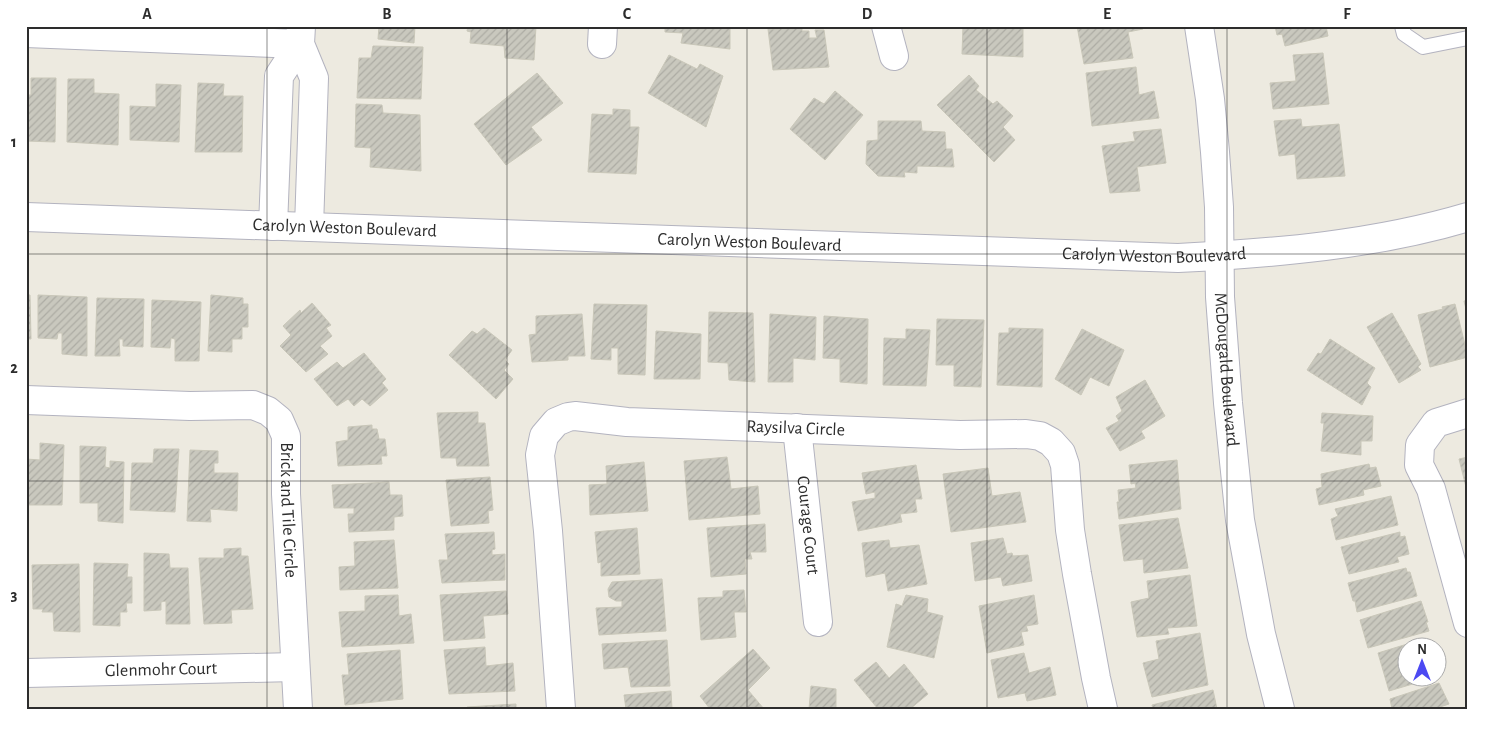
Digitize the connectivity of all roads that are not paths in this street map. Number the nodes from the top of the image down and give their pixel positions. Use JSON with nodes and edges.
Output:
{"nodes":[{"id":1,"x":886,"y":26,"type":"edge"},
{"id":2,"x":1199,"y":26,"type":"edge"},
{"id":3,"x":1402,"y":26,"type":"edge"},
{"id":4,"x":26,"y":33,"type":"edge"},
{"id":5,"x":301,"y":35,"type":"edge"},
{"id":6,"x":1468,"y":38,"type":"edge"},
{"id":7,"x":894,"y":56,"type":"dead end"},
{"id":8,"x":1468,"y":216,"type":"edge"},
{"id":9,"x":26,"y":217,"type":"edge"},
{"id":10,"x":272,"y":226,"type":"junction"},
{"id":11,"x":309,"y":227,"type":"junction"},
{"id":12,"x":1219,"y":256,"type":"junction"},
{"id":13,"x":26,"y":400,"type":"edge"},
{"id":14,"x":1468,"y":413,"type":"edge"},
{"id":15,"x":797,"y":428,"type":"junction"},
{"id":16,"x":1460,"y":560,"type":"edge"},
{"id":17,"x":818,"y":622,"type":"dead end"},
{"id":18,"x":1468,"y":624,"type":"edge"},
{"id":19,"x":295,"y":668,"type":"junction"},
{"id":20,"x":26,"y":673,"type":"edge"},
{"id":21,"x":298,"y":709,"type":"edge"},
{"id":22,"x":561,"y":709,"type":"edge"},
{"id":23,"x":1103,"y":709,"type":"edge"},
{"id":24,"x":1280,"y":709,"type":"edge"}],
"edges":[{"from":1,"to":7,"type":"street"},
{"from":2,"to":12,"type":"street","name":"McDougald Boulevard"},
{"from":3,"to":6,"type":"lane"},
{"from":4,"to":5,"type":"street"},
{"from":5,"to":10,"type":"street"},
{"from":5,"to":11,"type":"street"},
{"from":8,"to":12,"type":"street","name":"Carolyn Weston Boulevard"},
{"from":9,"to":10,"type":"street","name":"Carolyn Weston Boulevard"},
{"from":10,"to":11,"type":"street","name":"Carolyn Weston Boulevard"},
{"from":11,"to":12,"type":"street","name":"Carolyn Weston Boulevard"},
{"from":12,"to":24,"type":"street","name":"McDougald Boulevard"},
{"from":13,"to":19,"type":"street","name":"Brick and Tile Circle"},
{"from":14,"to":16,"type":"street"},
{"from":15,"to":17,"type":"street","name":"Courage Court"},
{"from":15,"to":22,"type":"street","name":"Raysilva Circle"},
{"from":15,"to":23,"type":"street","name":"Raysilva Circle"},
{"from":16,"to":18,"type":"street"},
{"from":19,"to":20,"type":"street","name":"Glenmohr Court"},
{"from":19,"to":21,"type":"street","name":"Brick and Tile Circle"}]}
